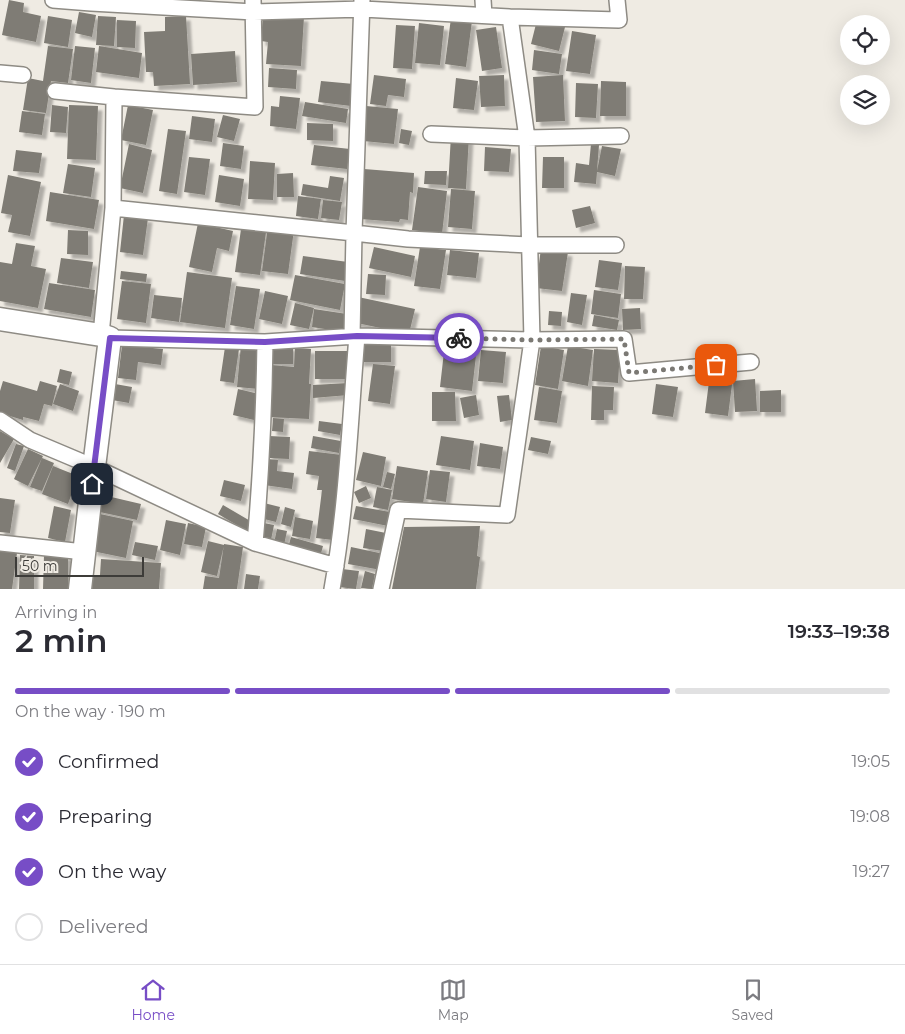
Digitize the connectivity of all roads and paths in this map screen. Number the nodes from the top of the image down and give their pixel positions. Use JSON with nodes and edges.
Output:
{"nodes":[{"id":1,"x":53,"y":0,"type":"edge"},
{"id":2,"x":617,"y":0,"type":"edge"},
{"id":3,"x":91,"y":2,"type":"edge"},
{"id":4,"x":363,"y":4,"type":"edge"},
{"id":5,"x":253,"y":6,"type":"edge"},
{"id":6,"x":484,"y":8,"type":"edge"},
{"id":7,"x":510,"y":16,"type":"junction"},
{"id":8,"x":0,"y":73,"type":"edge"},
{"id":9,"x":22,"y":75,"type":"dead end"},
{"id":10,"x":55,"y":91,"type":"dead end"},
{"id":11,"x":114,"y":97,"type":"junction"},
{"id":12,"x":431,"y":134,"type":"dead end"},
{"id":13,"x":621,"y":136,"type":"dead end"},
{"id":14,"x":527,"y":138,"type":"junction"},
{"id":15,"x":113,"y":208,"type":"junction"},
{"id":16,"x":354,"y":233,"type":"junction"},
{"id":17,"x":529,"y":245,"type":"junction"},
{"id":18,"x":616,"y":246,"type":"dead end"},
{"id":19,"x":0,"y":319,"type":"edge"},
{"id":20,"x":354,"y":336,"type":"junction"},
{"id":21,"x":106,"y":337,"type":"junction"},
{"id":22,"x":532,"y":340,"type":"junction"},
{"id":23,"x":265,"y":342,"type":"junction"},
{"id":24,"x":751,"y":362,"type":"dead end"},
{"id":25,"x":0,"y":420,"type":"edge"},
{"id":26,"x":94,"y":467,"type":"junction"},
{"id":27,"x":0,"y":543,"type":"edge"},
{"id":28,"x":256,"y":543,"type":"junction"},
{"id":29,"x":84,"y":552,"type":"junction"},
{"id":30,"x":336,"y":566,"type":"junction"},
{"id":31,"x":80,"y":589,"type":"edge"},
{"id":32,"x":332,"y":589,"type":"edge"},
{"id":33,"x":381,"y":589,"type":"edge"}],
"edges":[{"from":1,"to":3,"type":"street"},
{"from":2,"to":7,"type":"street"},
{"from":3,"to":5,"type":"street"},
{"from":4,"to":5,"type":"street"},
{"from":4,"to":6,"type":"street"},
{"from":4,"to":16,"type":"street"},
{"from":5,"to":11,"type":"street"},
{"from":6,"to":7,"type":"street"},
{"from":7,"to":14,"type":"street"},
{"from":8,"to":9,"type":"street"},
{"from":10,"to":11,"type":"street"},
{"from":11,"to":15,"type":"street"},
{"from":12,"to":14,"type":"street"},
{"from":13,"to":14,"type":"street"},
{"from":14,"to":17,"type":"street"},
{"from":15,"to":16,"type":"street"},
{"from":15,"to":21,"type":"street"},
{"from":16,"to":17,"type":"street"},
{"from":16,"to":20,"type":"street"},
{"from":17,"to":18,"type":"street"},
{"from":17,"to":22,"type":"street"},
{"from":19,"to":21,"type":"street"},
{"from":20,"to":22,"type":"street"},
{"from":20,"to":23,"type":"street"},
{"from":20,"to":30,"type":"street"},
{"from":21,"to":23,"type":"street"},
{"from":21,"to":26,"type":"street"},
{"from":22,"to":24,"type":"street"},
{"from":22,"to":33,"type":"street"},
{"from":23,"to":28,"type":"street"},
{"from":25,"to":26,"type":"street"},
{"from":26,"to":28,"type":"street"},
{"from":26,"to":29,"type":"street"},
{"from":27,"to":29,"type":"street"},
{"from":28,"to":30,"type":"street"},
{"from":29,"to":31,"type":"street"},
{"from":30,"to":32,"type":"street"}]}
